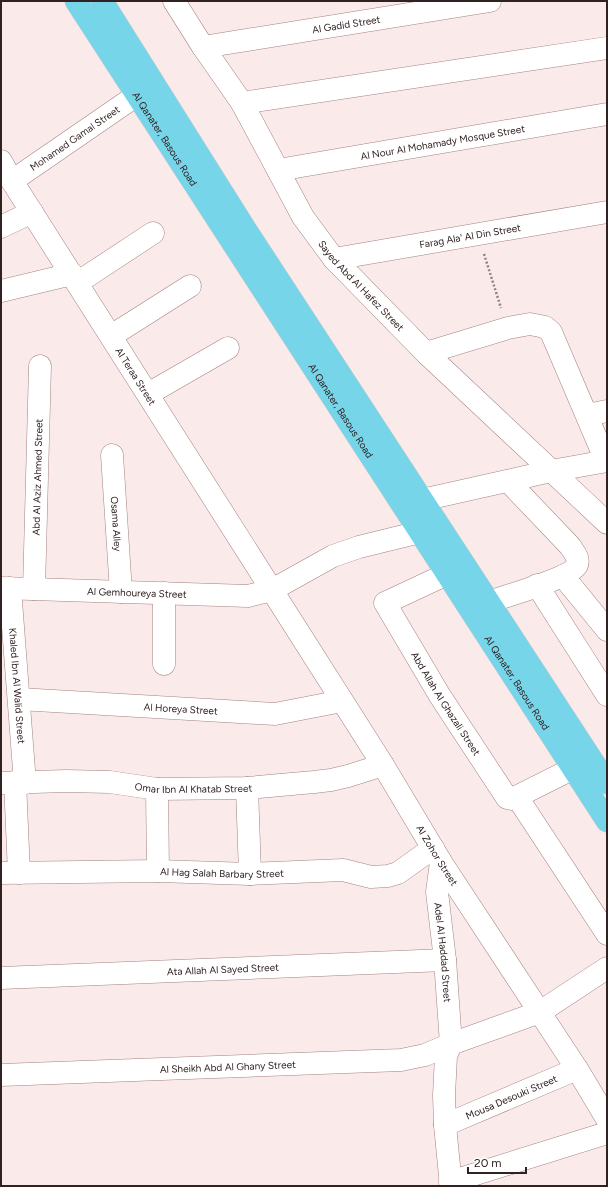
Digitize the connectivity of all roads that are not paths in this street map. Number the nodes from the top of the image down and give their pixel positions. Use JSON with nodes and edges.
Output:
{"nodes":[{"id":1,"x":76,"y":1,"type":"edge"},
{"id":2,"x":102,"y":1,"type":"edge"},
{"id":3,"x":174,"y":1,"type":"edge"},
{"id":4,"x":490,"y":1,"type":"edge"},
{"id":5,"x":203,"y":47,"type":"junction"},
{"id":6,"x":607,"y":48,"type":"edge"},
{"id":7,"x":136,"y":95,"type":"junction"},
{"id":8,"x":242,"y":103,"type":"junction"},
{"id":9,"x":607,"y":114,"type":"edge"},
{"id":10,"x":1,"y":161,"type":"edge"},
{"id":11,"x":278,"y":170,"type":"junction"},
{"id":12,"x":12,"y":181,"type":"junction"},
{"id":13,"x":32,"y":212,"type":"junction"},
{"id":14,"x":607,"y":212,"type":"edge"},
{"id":15,"x":1,"y":227,"type":"edge"},
{"id":16,"x":154,"y":233,"type":"dead end"},
{"id":17,"x":334,"y":259,"type":"junction"},
{"id":18,"x":74,"y":278,"type":"junction"},
{"id":19,"x":190,"y":286,"type":"dead end"},
{"id":20,"x":1,"y":291,"type":"edge"},
{"id":21,"x":111,"y":336,"type":"junction"},
{"id":22,"x":228,"y":348,"type":"dead end"},
{"id":23,"x":426,"y":353,"type":"junction"},
{"id":24,"x":40,"y":366,"type":"dead end"},
{"id":25,"x":148,"y":394,"type":"junction"},
{"id":26,"x":597,"y":413,"type":"edge"},
{"id":27,"x":112,"y":455,"type":"dead end"},
{"id":28,"x":607,"y":461,"type":"edge"},
{"id":29,"x":552,"y":471,"type":"junction"},
{"id":30,"x":508,"y":481,"type":"junction"},
{"id":31,"x":422,"y":500,"type":"junction"},
{"id":32,"x":603,"y":514,"type":"edge"},
{"id":33,"x":420,"y":532,"type":"junction"},
{"id":34,"x":447,"y":574,"type":"junction"},
{"id":35,"x":563,"y":576,"type":"junction"},
{"id":36,"x":537,"y":585,"type":"junction"},
{"id":37,"x":5,"y":588,"type":"edge"},
{"id":38,"x":34,"y":589,"type":"junction"},
{"id":39,"x":272,"y":590,"type":"junction"},
{"id":40,"x":122,"y":592,"type":"junction"},
{"id":41,"x":164,"y":594,"type":"junction"},
{"id":42,"x":489,"y":602,"type":"junction"},
{"id":43,"x":607,"y":630,"type":"edge"},
{"id":44,"x":164,"y":664,"type":"dead end"},
{"id":45,"x":607,"y":695,"type":"edge"},
{"id":46,"x":19,"y":699,"type":"junction"},
{"id":47,"x":342,"y":701,"type":"junction"},
{"id":48,"x":383,"y":765,"type":"junction"},
{"id":49,"x":572,"y":769,"type":"junction"},
{"id":50,"x":607,"y":782,"type":"edge"},
{"id":51,"x":14,"y":783,"type":"edge"},
{"id":52,"x":247,"y":788,"type":"junction"},
{"id":53,"x":156,"y":789,"type":"junction"},
{"id":54,"x":517,"y":796,"type":"junction"},
{"id":55,"x":607,"y":821,"type":"edge"},
{"id":56,"x":437,"y":855,"type":"junction"},
{"id":57,"x":158,"y":871,"type":"junction"},
{"id":58,"x":10,"y":873,"type":"edge"},
{"id":59,"x":250,"y":874,"type":"junction"},
{"id":60,"x":607,"y":934,"type":"edge"},
{"id":61,"x":445,"y":960,"type":"junction"},
{"id":62,"x":607,"y":968,"type":"edge"},
{"id":63,"x":1,"y":978,"type":"edge"},
{"id":64,"x":540,"y":1012,"type":"junction"},
{"id":65,"x":451,"y":1044,"type":"junction"},
{"id":66,"x":577,"y":1069,"type":"junction"},
{"id":67,"x":1,"y":1074,"type":"edge"},
{"id":68,"x":607,"y":1119,"type":"edge"},
{"id":69,"x":445,"y":1125,"type":"junction"},
{"id":70,"x":607,"y":1133,"type":"edge"},
{"id":71,"x":451,"y":1184,"type":"edge"}],
"edges":[{"from":1,"to":7,"type":"main road","name":"Al Qanater, Basous Road"},
{"from":2,"to":31,"type":"main road","name":"Al Qanater, Basous Road"},
{"from":3,"to":5,"type":"street","name":"Sayed Abd Al Hafez Street"},
{"from":4,"to":5,"type":"street","name":"Al Gadid Street"},
{"from":5,"to":8,"type":"street","name":"Sayed Abd Al Hafez Street"},
{"from":6,"to":8,"type":"street"},
{"from":7,"to":12,"type":"street","name":"Mohamed Gamal Street"},
{"from":7,"to":33,"type":"main road","name":"Al Qanater, Basous Road"},
{"from":8,"to":11,"type":"street","name":"Sayed Abd Al Hafez Street"},
{"from":9,"to":11,"type":"street","name":"Al Nour Al Mohamady Mosque Street"},
{"from":10,"to":12,"type":"street","name":"Al Teraa Street"},
{"from":11,"to":17,"type":"street","name":"Sayed Abd Al Hafez Street"},
{"from":12,"to":13,"type":"street","name":"Al Teraa Street"},
{"from":13,"to":15,"type":"street"},
{"from":13,"to":18,"type":"street","name":"Al Teraa Street"},
{"from":14,"to":17,"type":"street","name":"Farag Ala' Al Din Street"},
{"from":16,"to":18,"type":"street"},
{"from":17,"to":23,"type":"street","name":"Sayed Abd Al Hafez Street"},
{"from":18,"to":20,"type":"street"},
{"from":18,"to":21,"type":"street","name":"Al Teraa Street"},
{"from":19,"to":21,"type":"street"},
{"from":21,"to":25,"type":"street","name":"Al Teraa Street"},
{"from":22,"to":25,"type":"street"},
{"from":23,"to":26,"type":"street"},
{"from":23,"to":29,"type":"street","name":"Sayed Abd Al Hafez Street"},
{"from":24,"to":38,"type":"street","name":"Abd Al Aziz Ahmed Street"},
{"from":25,"to":39,"type":"street","name":"Al Teraa Street"},
{"from":26,"to":28,"type":"street"},
{"from":27,"to":40,"type":"street","name":"Osama Alley"},
{"from":28,"to":29,"type":"street"},
{"from":29,"to":30,"type":"street"},
{"from":29,"to":32,"type":"street","name":"Sayed Abd Al Hafez Street"},
{"from":30,"to":31,"type":"street"},
{"from":30,"to":35,"type":"street"},
{"from":31,"to":42,"type":"main road","name":"Al Qanater, Basous Road"},
{"from":33,"to":34,"type":"main road","name":"Al Qanater, Basous Road"},
{"from":33,"to":39,"type":"street","name":"Al Gemhoureya Street"},
{"from":34,"to":49,"type":"main road","name":"Al Qanater, Basous Road"},
{"from":34,"to":54,"type":"street","name":"Abd Allah Al Ghazali Street"},
{"from":35,"to":36,"type":"street"},
{"from":35,"to":43,"type":"street"},
{"from":36,"to":42,"type":"street"},
{"from":36,"to":45,"type":"street"},
{"from":37,"to":38,"type":"street","name":"Al Gemhoureya Street"},
{"from":37,"to":46,"type":"street","name":"Khaled Ibn Al Walid Street"},
{"from":38,"to":40,"type":"street","name":"Al Gemhoureya Street"},
{"from":39,"to":41,"type":"street","name":"Al Gemhoureya Street"},
{"from":39,"to":47,"type":"street","name":"Al Zohor Street"},
{"from":40,"to":41,"type":"street","name":"Al Gemhoureya Street"},
{"from":41,"to":44,"type":"street"},
{"from":42,"to":50,"type":"main road","name":"Al Qanater, Basous Road"},
{"from":46,"to":47,"type":"street","name":"Al Horeya Street"},
{"from":46,"to":51,"type":"street","name":"Khaled Ibn Al Walid Street"},
{"from":47,"to":48,"type":"street","name":"Al Zohor Street"},
{"from":48,"to":52,"type":"street","name":"Omar Ibn Al Khatab Street"},
{"from":48,"to":56,"type":"street","name":"Al Zohor Street"},
{"from":49,"to":54,"type":"street"},
{"from":49,"to":55,"type":"main road","name":"Al Qanater, Basous Road"},
{"from":51,"to":53,"type":"street","name":"Omar Ibn Al Khatab Street"},
{"from":51,"to":58,"type":"street","name":"Khaled Ibn Al Walid Street"},
{"from":52,"to":53,"type":"street","name":"Omar Ibn Al Khatab Street"},
{"from":52,"to":59,"type":"street"},
{"from":53,"to":57,"type":"street"},
{"from":54,"to":60,"type":"street"},
{"from":56,"to":59,"type":"street","name":"Al Hag Salah Barbary Street"},
{"from":56,"to":61,"type":"street","name":"Adel Al Haddad Street"},
{"from":56,"to":64,"type":"street","name":"Al Zohor Street"},
{"from":57,"to":58,"type":"street","name":"Al Hag Salah Barbary Street"},
{"from":57,"to":59,"type":"street","name":"Al Hag Salah Barbary Street"},
{"from":61,"to":63,"type":"street","name":"Ata Allah Al Sayed Street"},
{"from":61,"to":65,"type":"street","name":"Adel Al Haddad Street"},
{"from":62,"to":64,"type":"street","name":"Al Sheikh Abd Al Ghany Street"},
{"from":64,"to":65,"type":"street","name":"Al Sheikh Abd Al Ghany Street"},
{"from":64,"to":66,"type":"street","name":"Al Zohor Street"},
{"from":65,"to":67,"type":"street","name":"Al Sheikh Abd Al Ghany Street"},
{"from":65,"to":69,"type":"street"},
{"from":66,"to":68,"type":"street","name":"Al Zohor Street"},
{"from":66,"to":69,"type":"street","name":"Mousa Desouki Street"},
{"from":69,"to":71,"type":"street"},
{"from":70,"to":71,"type":"street"}]}
